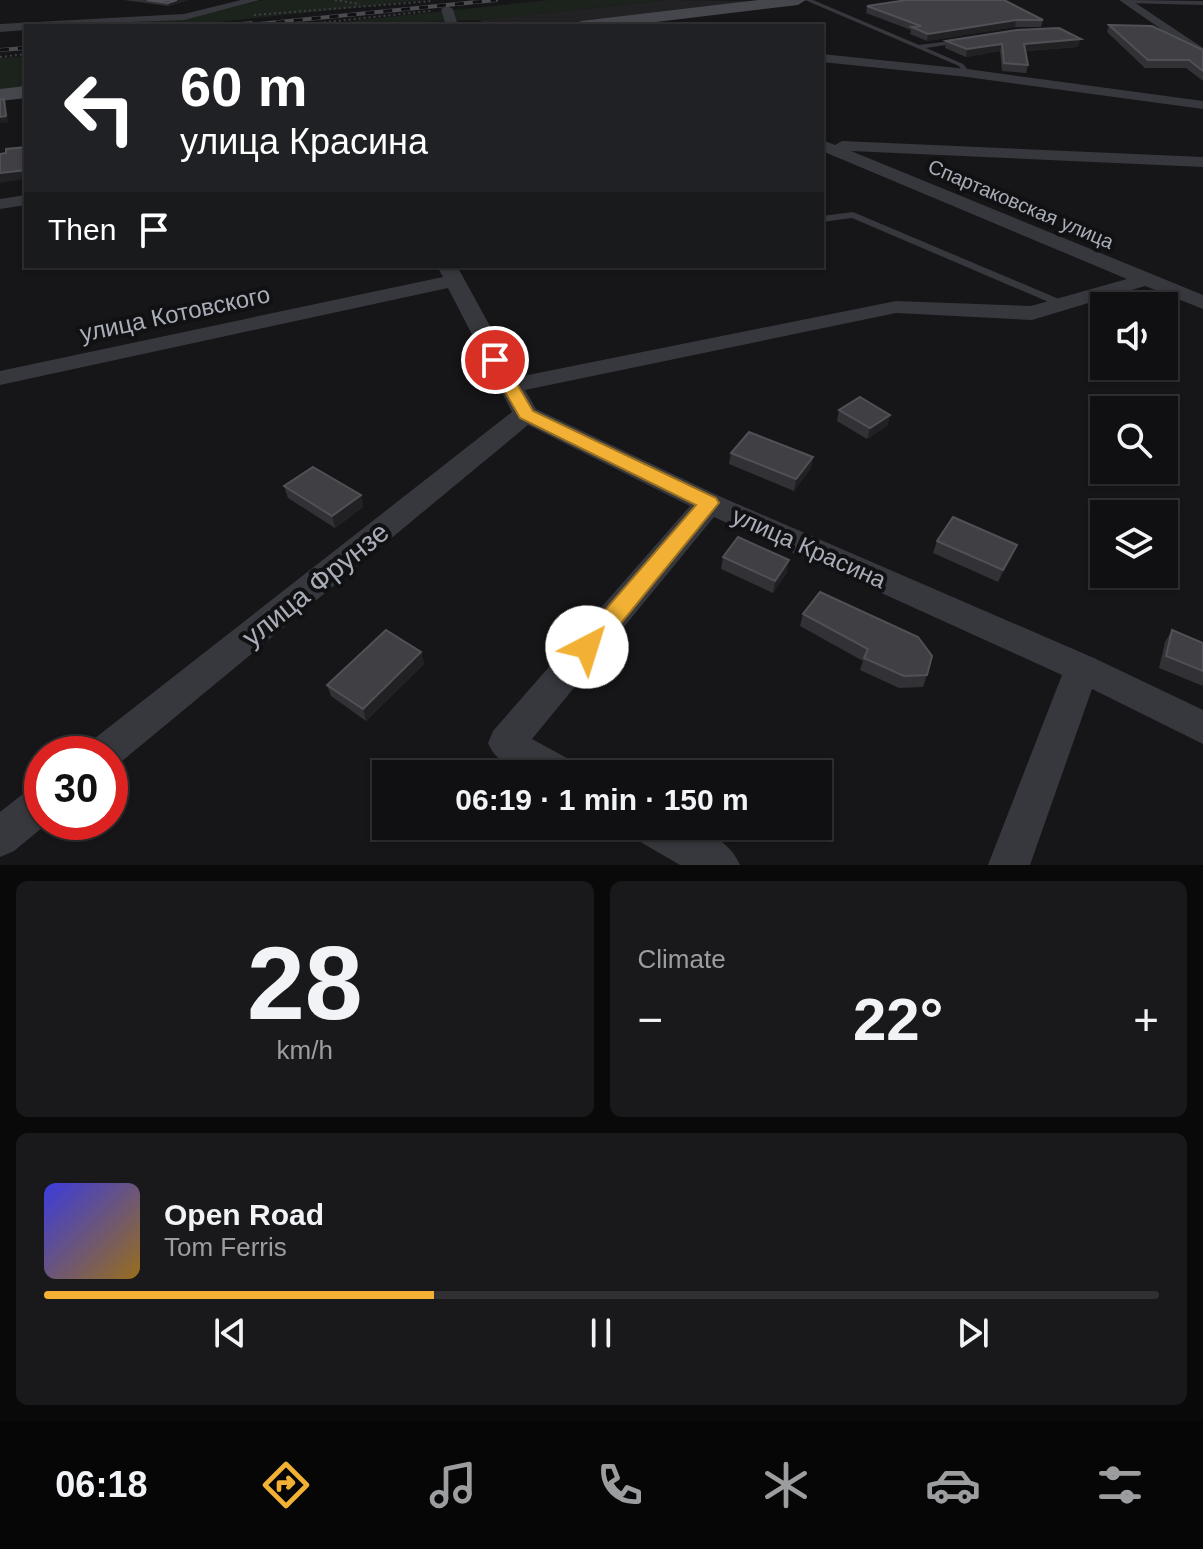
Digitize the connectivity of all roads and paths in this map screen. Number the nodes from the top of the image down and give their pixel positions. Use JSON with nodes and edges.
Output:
{"nodes":[{"id":1,"x":255,"y":0,"type":"edge"},
{"id":2,"x":335,"y":0,"type":"edge"},
{"id":3,"x":365,"y":0,"type":"edge"},
{"id":4,"x":798,"y":0,"type":"edge"},
{"id":5,"x":808,"y":0,"type":"edge"},
{"id":6,"x":395,"y":1,"type":"edge"},
{"id":7,"x":1126,"y":1,"type":"edge"},
{"id":8,"x":1155,"y":1,"type":"edge"},
{"id":9,"x":411,"y":2,"type":"junction"},
{"id":10,"x":1203,"y":3,"type":"edge"},
{"id":11,"x":370,"y":4,"type":"junction"},
{"id":12,"x":443,"y":5,"type":"edge"},
{"id":13,"x":383,"y":7,"type":"dead end"},
{"id":14,"x":254,"y":15,"type":"dead end"},
{"id":15,"x":67,"y":24,"type":"edge"},
{"id":16,"x":306,"y":24,"type":"edge"},
{"id":17,"x":451,"y":24,"type":"edge"},
{"id":18,"x":598,"y":24,"type":"edge"},
{"id":19,"x":24,"y":26,"type":"edge"},
{"id":20,"x":0,"y":28,"type":"edge"},
{"id":21,"x":1166,"y":28,"type":"junction"},
{"id":22,"x":1191,"y":28,"type":"dead end"},
{"id":23,"x":974,"y":38,"type":"edge"},
{"id":24,"x":919,"y":47,"type":"junction"},
{"id":25,"x":1201,"y":51,"type":"edge"},
{"id":26,"x":24,"y":54,"type":"edge"},
{"id":27,"x":0,"y":57,"type":"edge"},
{"id":28,"x":824,"y":58,"type":"edge"},
{"id":29,"x":967,"y":73,"type":"junction"},
{"id":30,"x":24,"y":92,"type":"edge"},
{"id":31,"x":0,"y":95,"type":"edge"},
{"id":32,"x":1203,"y":105,"type":"edge"},
{"id":33,"x":824,"y":145,"type":"edge"},
{"id":34,"x":824,"y":145,"type":"edge"},
{"id":35,"x":1203,"y":162,"type":"edge"},
{"id":36,"x":24,"y":200,"type":"edge"},
{"id":37,"x":0,"y":204,"type":"edge"},
{"id":38,"x":824,"y":219,"type":"edge"},
{"id":39,"x":451,"y":273,"type":"edge"},
{"id":40,"x":1145,"y":280,"type":"junction"},
{"id":41,"x":1203,"y":303,"type":"edge"},
{"id":42,"x":1062,"y":304,"type":"junction"},
{"id":43,"x":0,"y":378,"type":"edge"},
{"id":44,"x":508,"y":386,"type":"junction"},
{"id":45,"x":526,"y":414,"type":"junction"},
{"id":46,"x":709,"y":503,"type":"junction"},
{"id":47,"x":1082,"y":668,"type":"junction"},
{"id":48,"x":1203,"y":728,"type":"edge"},
{"id":49,"x":125,"y":736,"type":"edge"},
{"id":50,"x":536,"y":760,"type":"edge"},
{"id":51,"x":24,"y":818,"type":"edge"},
{"id":52,"x":0,"y":837,"type":"edge"},
{"id":53,"x":675,"y":840,"type":"edge"},
{"id":54,"x":719,"y":865,"type":"edge"},
{"id":55,"x":1009,"y":865,"type":"edge"}],
"edges":[{"from":1,"to":15,"type":"street"},
{"from":2,"to":11,"type":"path"},
{"from":3,"to":11,"type":"path"},
{"from":4,"to":18,"type":"street"},
{"from":5,"to":24,"type":"lane"},
{"from":6,"to":9,"type":"path"},
{"from":6,"to":11,"type":"path"},
{"from":7,"to":8,"type":"lane"},
{"from":7,"to":21,"type":"street"},
{"from":8,"to":10,"type":"lane"},
{"from":9,"to":12,"type":"path"},
{"from":9,"to":13,"type":"path"},
{"from":11,"to":14,"type":"path"},
{"from":12,"to":16,"type":"path"},
{"from":12,"to":17,"type":"street"},
{"from":19,"to":20,"type":"street"},
{"from":21,"to":22,"type":"street"},
{"from":21,"to":25,"type":"street"},
{"from":23,"to":24,"type":"lane"},
{"from":24,"to":29,"type":"lane"},
{"from":26,"to":27,"type":"path"},
{"from":28,"to":29,"type":"street"},
{"from":29,"to":32,"type":"street"},
{"from":30,"to":31,"type":"street"},
{"from":33,"to":35,"type":"street"},
{"from":34,"to":40,"type":"street","name":"Спартаковская улица"},
{"from":36,"to":37,"type":"street"},
{"from":38,"to":42,"type":"lane"},
{"from":39,"to":43,"type":"street","name":"улица Котовского"},
{"from":39,"to":44,"type":"street"},
{"from":40,"to":41,"type":"street","name":"Спартаковская улица"},
{"from":40,"to":42,"type":"street"},
{"from":42,"to":44,"type":"street"},
{"from":44,"to":45,"type":"street"},
{"from":45,"to":46,"type":"street","name":"улица Красина"},
{"from":45,"to":49,"type":"street","name":"улица Фрунзе"},
{"from":46,"to":47,"type":"street","name":"улица Красина"},
{"from":46,"to":50,"type":"street"},
{"from":47,"to":48,"type":"street","name":"улица Красина"},
{"from":47,"to":55,"type":"street"},
{"from":51,"to":52,"type":"street"},
{"from":53,"to":54,"type":"street"}]}
